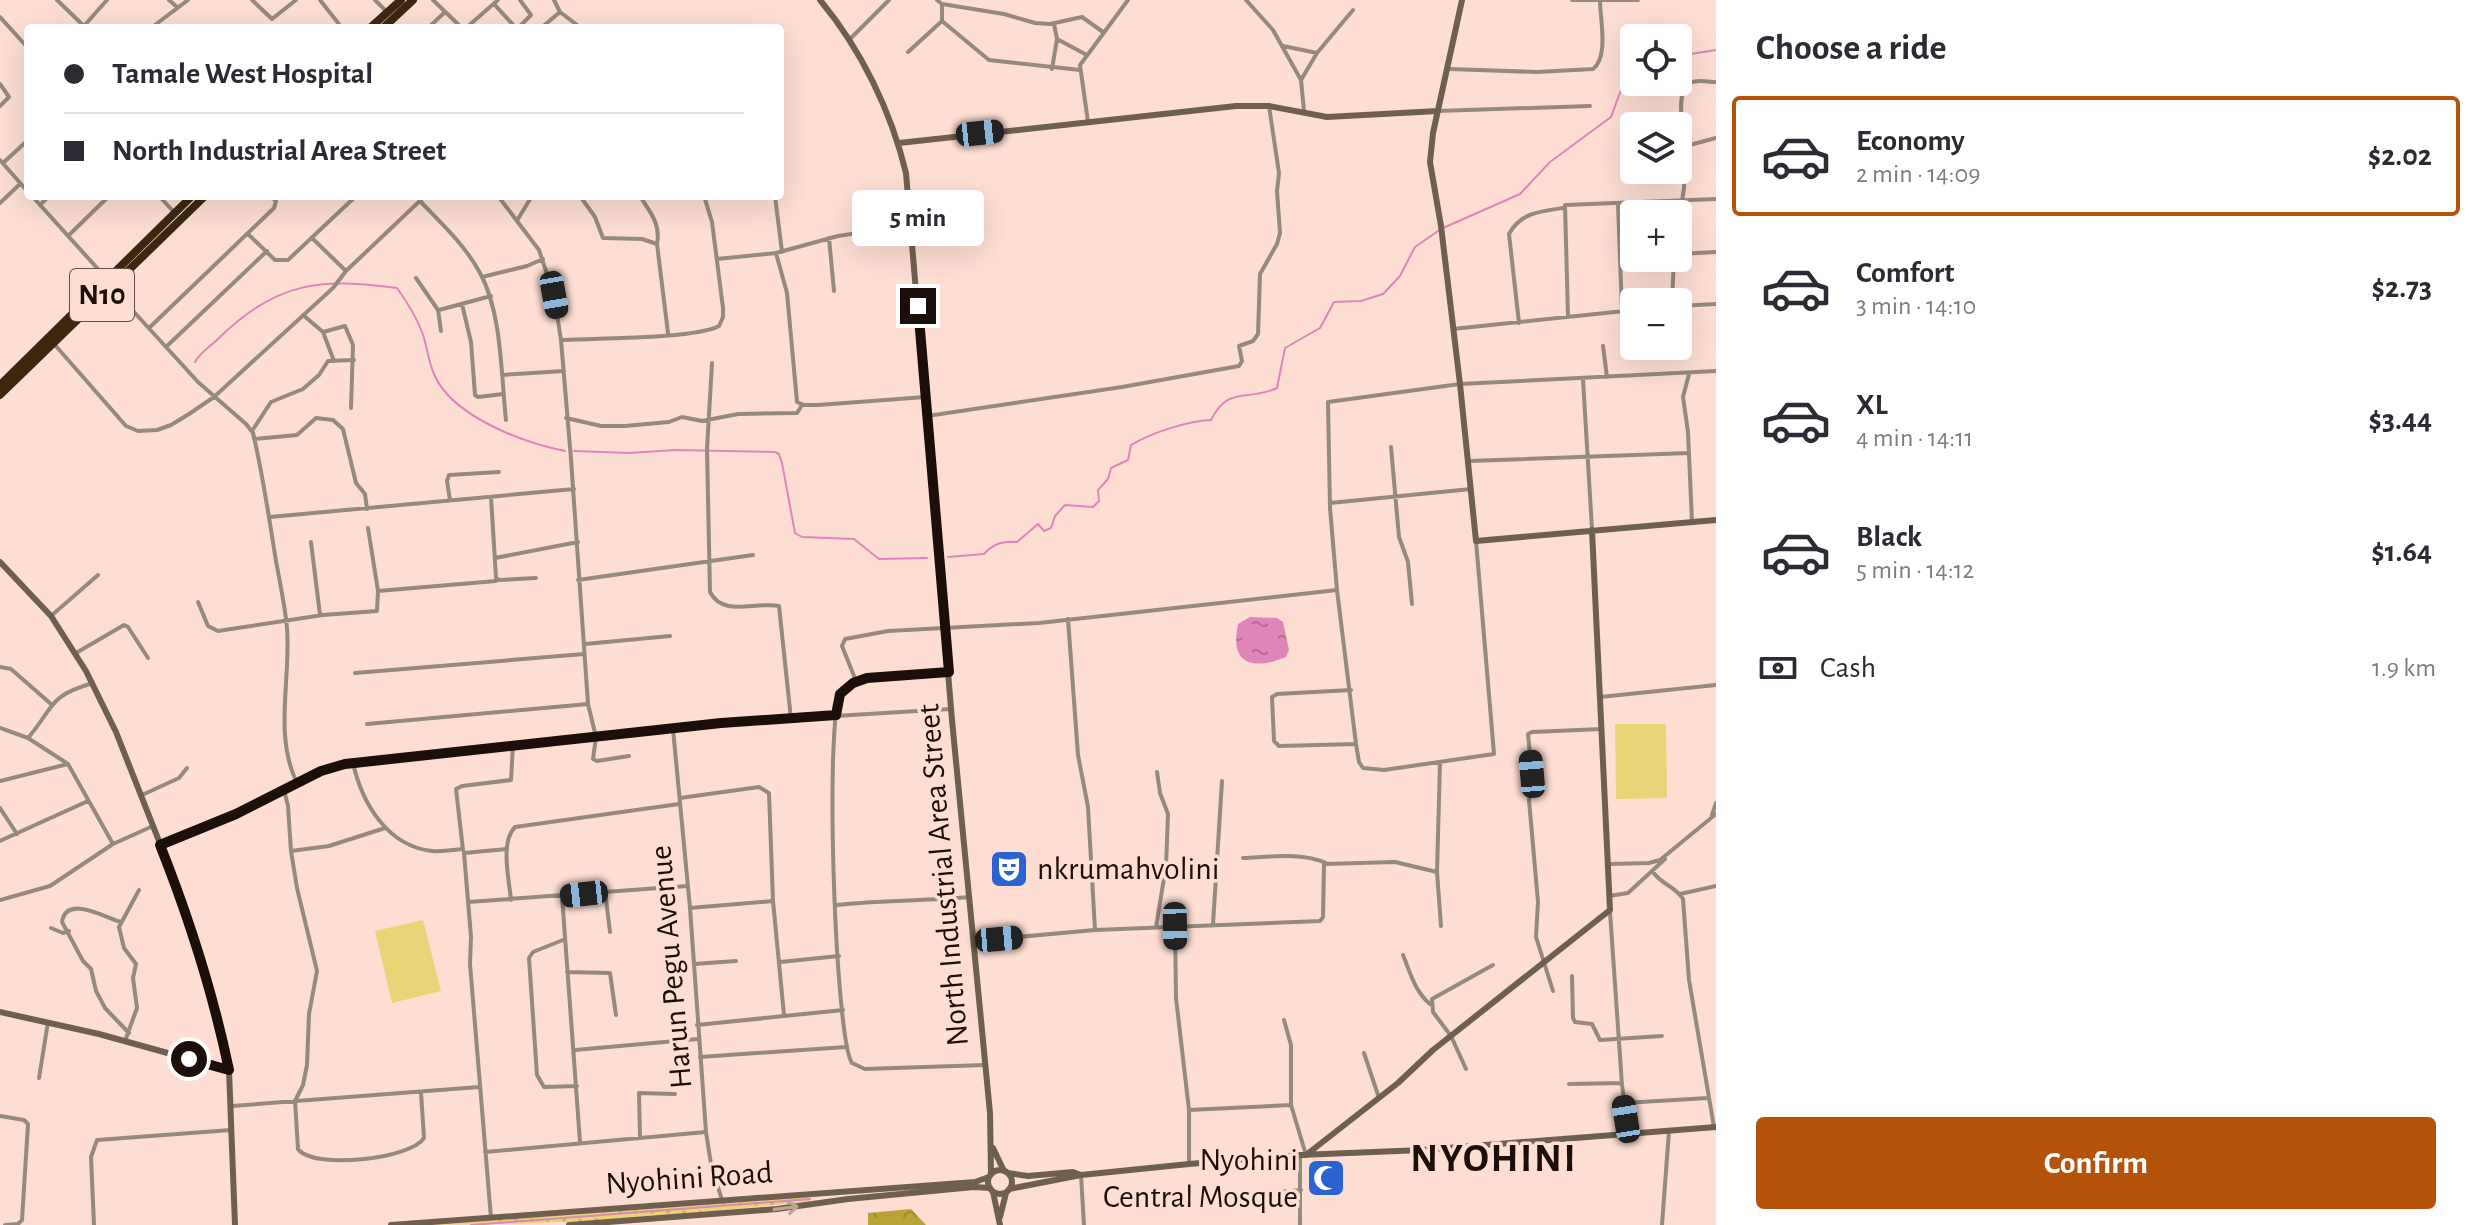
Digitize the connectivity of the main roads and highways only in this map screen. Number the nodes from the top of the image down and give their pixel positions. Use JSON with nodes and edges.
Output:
{"nodes":[{"id":1,"x":401,"y":0,"type":"edge"},
{"id":2,"x":413,"y":0,"type":"edge"},
{"id":3,"x":820,"y":0,"type":"edge"},
{"id":4,"x":1462,"y":0,"type":"edge"},
{"id":5,"x":374,"y":24,"type":"edge"},
{"id":6,"x":387,"y":24,"type":"edge"},
{"id":7,"x":1438,"y":111,"type":"junction"},
{"id":8,"x":899,"y":143,"type":"junction"},
{"id":9,"x":188,"y":200,"type":"edge"},
{"id":10,"x":201,"y":200,"type":"edge"},
{"id":11,"x":109,"y":283,"type":"junction"},
{"id":12,"x":2,"y":380,"type":"edge"},
{"id":13,"x":0,"y":395,"type":"edge"},
{"id":14,"x":1716,"y":520,"type":"edge"},
{"id":15,"x":1592,"y":530,"type":"junction"},
{"id":16,"x":0,"y":562,"type":"edge"},
{"id":17,"x":0,"y":1012,"type":"edge"},
{"id":18,"x":229,"y":1070,"type":"junction"},
{"id":19,"x":1715,"y":1127,"type":"edge"},
{"id":20,"x":991,"y":1144,"type":"junction"},
{"id":21,"x":1303,"y":1155,"type":"junction"},
{"id":22,"x":1006,"y":1172,"type":"junction"},
{"id":23,"x":1081,"y":1175,"type":"junction"},
{"id":24,"x":990,"y":1176,"type":"junction"},
{"id":25,"x":991,"y":1190,"type":"junction"},
{"id":26,"x":1008,"y":1191,"type":"junction"},
{"id":27,"x":1000,"y":1223,"type":"edge"},
{"id":28,"x":235,"y":1225,"type":"edge"},
{"id":29,"x":391,"y":1225,"type":"edge"},
{"id":30,"x":569,"y":1225,"type":"edge"}],
"edges":[{"from":1,"to":5,"type":"highway"},
{"from":2,"to":6,"type":"highway"},
{"from":3,"to":8,"type":"main road","name":"North Industrial Area Street"},
{"from":4,"to":7,"type":"main road"},
{"from":7,"to":8,"type":"main road"},
{"from":7,"to":15,"type":"main road"},
{"from":8,"to":20,"type":"main road","name":"North Industrial Area Street"},
{"from":9,"to":11,"type":"highway","number":"N10"},
{"from":10,"to":11,"type":"highway","number":"N10"},
{"from":11,"to":12,"type":"highway","number":"N10"},
{"from":11,"to":13,"type":"highway","number":"N10"},
{"from":14,"to":15,"type":"main road"},
{"from":15,"to":21,"type":"main road"},
{"from":16,"to":18,"type":"main road"},
{"from":17,"to":18,"type":"main road"},
{"from":18,"to":28,"type":"main road"},
{"from":19,"to":21,"type":"main road"},
{"from":20,"to":22,"type":"main road","name":"North Industrial Area Street"},
{"from":20,"to":24,"type":"main road","name":"North Industrial Area Street"},
{"from":21,"to":23,"type":"main road"},
{"from":22,"to":23,"type":"main road"},
{"from":22,"to":24,"type":"main road"},
{"from":22,"to":26,"type":"main road"},
{"from":23,"to":26,"type":"main road"},
{"from":24,"to":25,"type":"main road"},
{"from":24,"to":29,"type":"main road","name":"Nyohini Road"},
{"from":25,"to":26,"type":"main road"},
{"from":25,"to":27,"type":"main road"},
{"from":30,"to":25,"type":"main road","name":"Nyohini Road","one_way":true},
{"from":26,"to":27,"type":"main road"}]}
